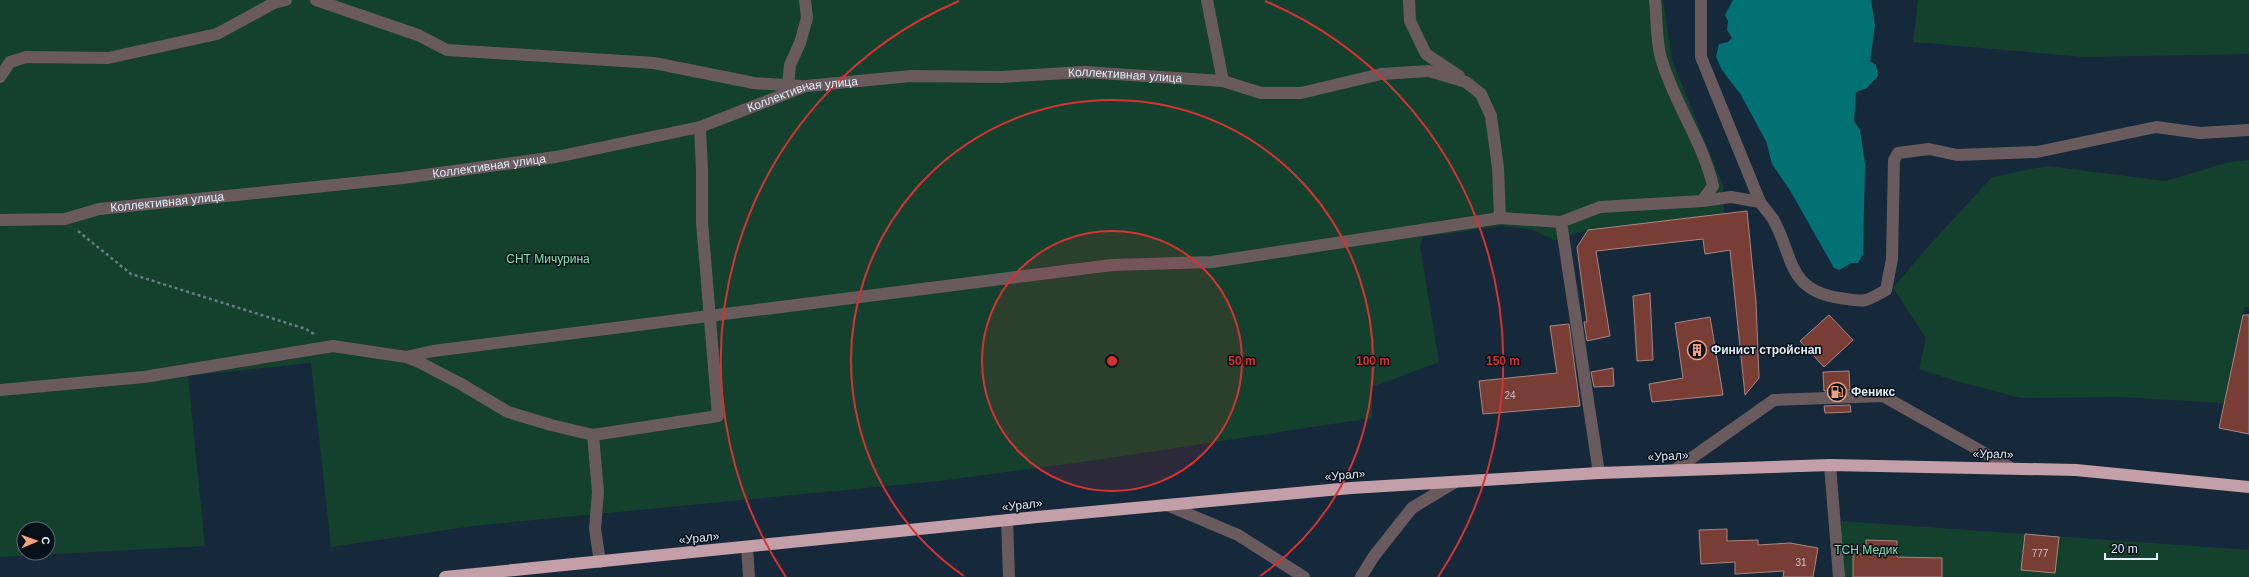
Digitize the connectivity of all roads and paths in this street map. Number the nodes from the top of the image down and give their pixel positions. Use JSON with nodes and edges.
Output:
{"nodes":[{"id":1,"x":286,"y":0,"type":"edge"},
{"id":2,"x":316,"y":0,"type":"edge"},
{"id":3,"x":805,"y":0,"type":"edge"},
{"id":4,"x":1207,"y":0,"type":"edge"},
{"id":5,"x":1409,"y":0,"type":"edge"},
{"id":6,"x":1656,"y":0,"type":"edge"},
{"id":7,"x":1702,"y":0,"type":"edge"},
{"id":8,"x":0,"y":77,"type":"edge"},
{"id":9,"x":1223,"y":81,"type":"junction"},
{"id":10,"x":1466,"y":82,"type":"junction"},
{"id":11,"x":788,"y":84,"type":"junction"},
{"id":12,"x":806,"y":86,"type":"junction"},
{"id":13,"x":700,"y":127,"type":"junction"},
{"id":14,"x":2249,"y":130,"type":"edge"},
{"id":15,"x":1702,"y":201,"type":"junction"},
{"id":16,"x":1760,"y":202,"type":"junction"},
{"id":17,"x":1500,"y":218,"type":"junction"},
{"id":18,"x":65,"y":219,"type":"junction"},
{"id":19,"x":0,"y":220,"type":"edge"},
{"id":20,"x":1561,"y":222,"type":"junction"},
{"id":21,"x":710,"y":317,"type":"junction"},
{"id":22,"x":333,"y":346,"type":"junction"},
{"id":23,"x":406,"y":357,"type":"junction"},
{"id":24,"x":0,"y":390,"type":"edge"},
{"id":25,"x":594,"y":435,"type":"junction"},
{"id":26,"x":1830,"y":465,"type":"junction"},
{"id":27,"x":2010,"y":468,"type":"junction"},
{"id":28,"x":1676,"y":469,"type":"junction"},
{"id":29,"x":1599,"y":473,"type":"junction"},
{"id":30,"x":1455,"y":482,"type":"junction"},
{"id":31,"x":2249,"y":487,"type":"edge"},
{"id":32,"x":1167,"y":506,"type":"junction"},
{"id":33,"x":1007,"y":520,"type":"junction"},
{"id":34,"x":747,"y":547,"type":"junction"},
{"id":35,"x":600,"y":562,"type":"junction"},
{"id":36,"x":445,"y":577,"type":"edge"},
{"id":37,"x":749,"y":577,"type":"edge"},
{"id":38,"x":1009,"y":577,"type":"edge"},
{"id":39,"x":1304,"y":577,"type":"edge"},
{"id":40,"x":1361,"y":577,"type":"edge"},
{"id":41,"x":1839,"y":577,"type":"edge"}],
"edges":[{"from":1,"to":8,"type":"street"},
{"from":2,"to":11,"type":"street"},
{"from":3,"to":11,"type":"street"},
{"from":4,"to":9,"type":"street"},
{"from":5,"to":10,"type":"street"},
{"from":6,"to":15,"type":"street"},
{"from":7,"to":16,"type":"street"},
{"from":9,"to":10,"type":"street","name":"Коллективная улица"},
{"from":9,"to":12,"type":"street","name":"Коллективная улица"},
{"from":10,"to":17,"type":"street","name":"Коллективная улица"},
{"from":11,"to":12,"type":"street"},
{"from":12,"to":13,"type":"street","name":"Коллективная улица"},
{"from":13,"to":18,"type":"street","name":"Коллективная улица"},
{"from":13,"to":21,"type":"street"},
{"from":14,"to":16,"type":"street"},
{"from":15,"to":16,"type":"street"},
{"from":15,"to":20,"type":"street"},
{"from":17,"to":20,"type":"street"},
{"from":17,"to":21,"type":"street"},
{"from":18,"to":19,"type":"street","name":"Коллективная улица"},
{"from":18,"to":22,"type":"path"},
{"from":20,"to":29,"type":"street"},
{"from":21,"to":23,"type":"street"},
{"from":21,"to":25,"type":"street"},
{"from":22,"to":23,"type":"street"},
{"from":22,"to":24,"type":"street"},
{"from":23,"to":25,"type":"street"},
{"from":25,"to":35,"type":"street"},
{"from":26,"to":27,"type":"highway","name":"«Урал»"},
{"from":26,"to":28,"type":"highway","name":"«Урал»"},
{"from":26,"to":41,"type":"street"},
{"from":27,"to":28,"type":"street"},
{"from":27,"to":31,"type":"highway","name":"«Урал»"},
{"from":28,"to":29,"type":"highway","name":"«Урал»"},
{"from":29,"to":30,"type":"highway","name":"«Урал»"},
{"from":30,"to":32,"type":"highway","name":"«Урал»"},
{"from":30,"to":40,"type":"street"},
{"from":32,"to":33,"type":"highway","name":"«Урал»"},
{"from":32,"to":39,"type":"street"},
{"from":33,"to":34,"type":"highway","name":"«Урал»"},
{"from":33,"to":38,"type":"street"},
{"from":34,"to":35,"type":"highway","name":"«Урал»"},
{"from":34,"to":37,"type":"street"},
{"from":35,"to":36,"type":"highway","name":"«Урал»"}]}
